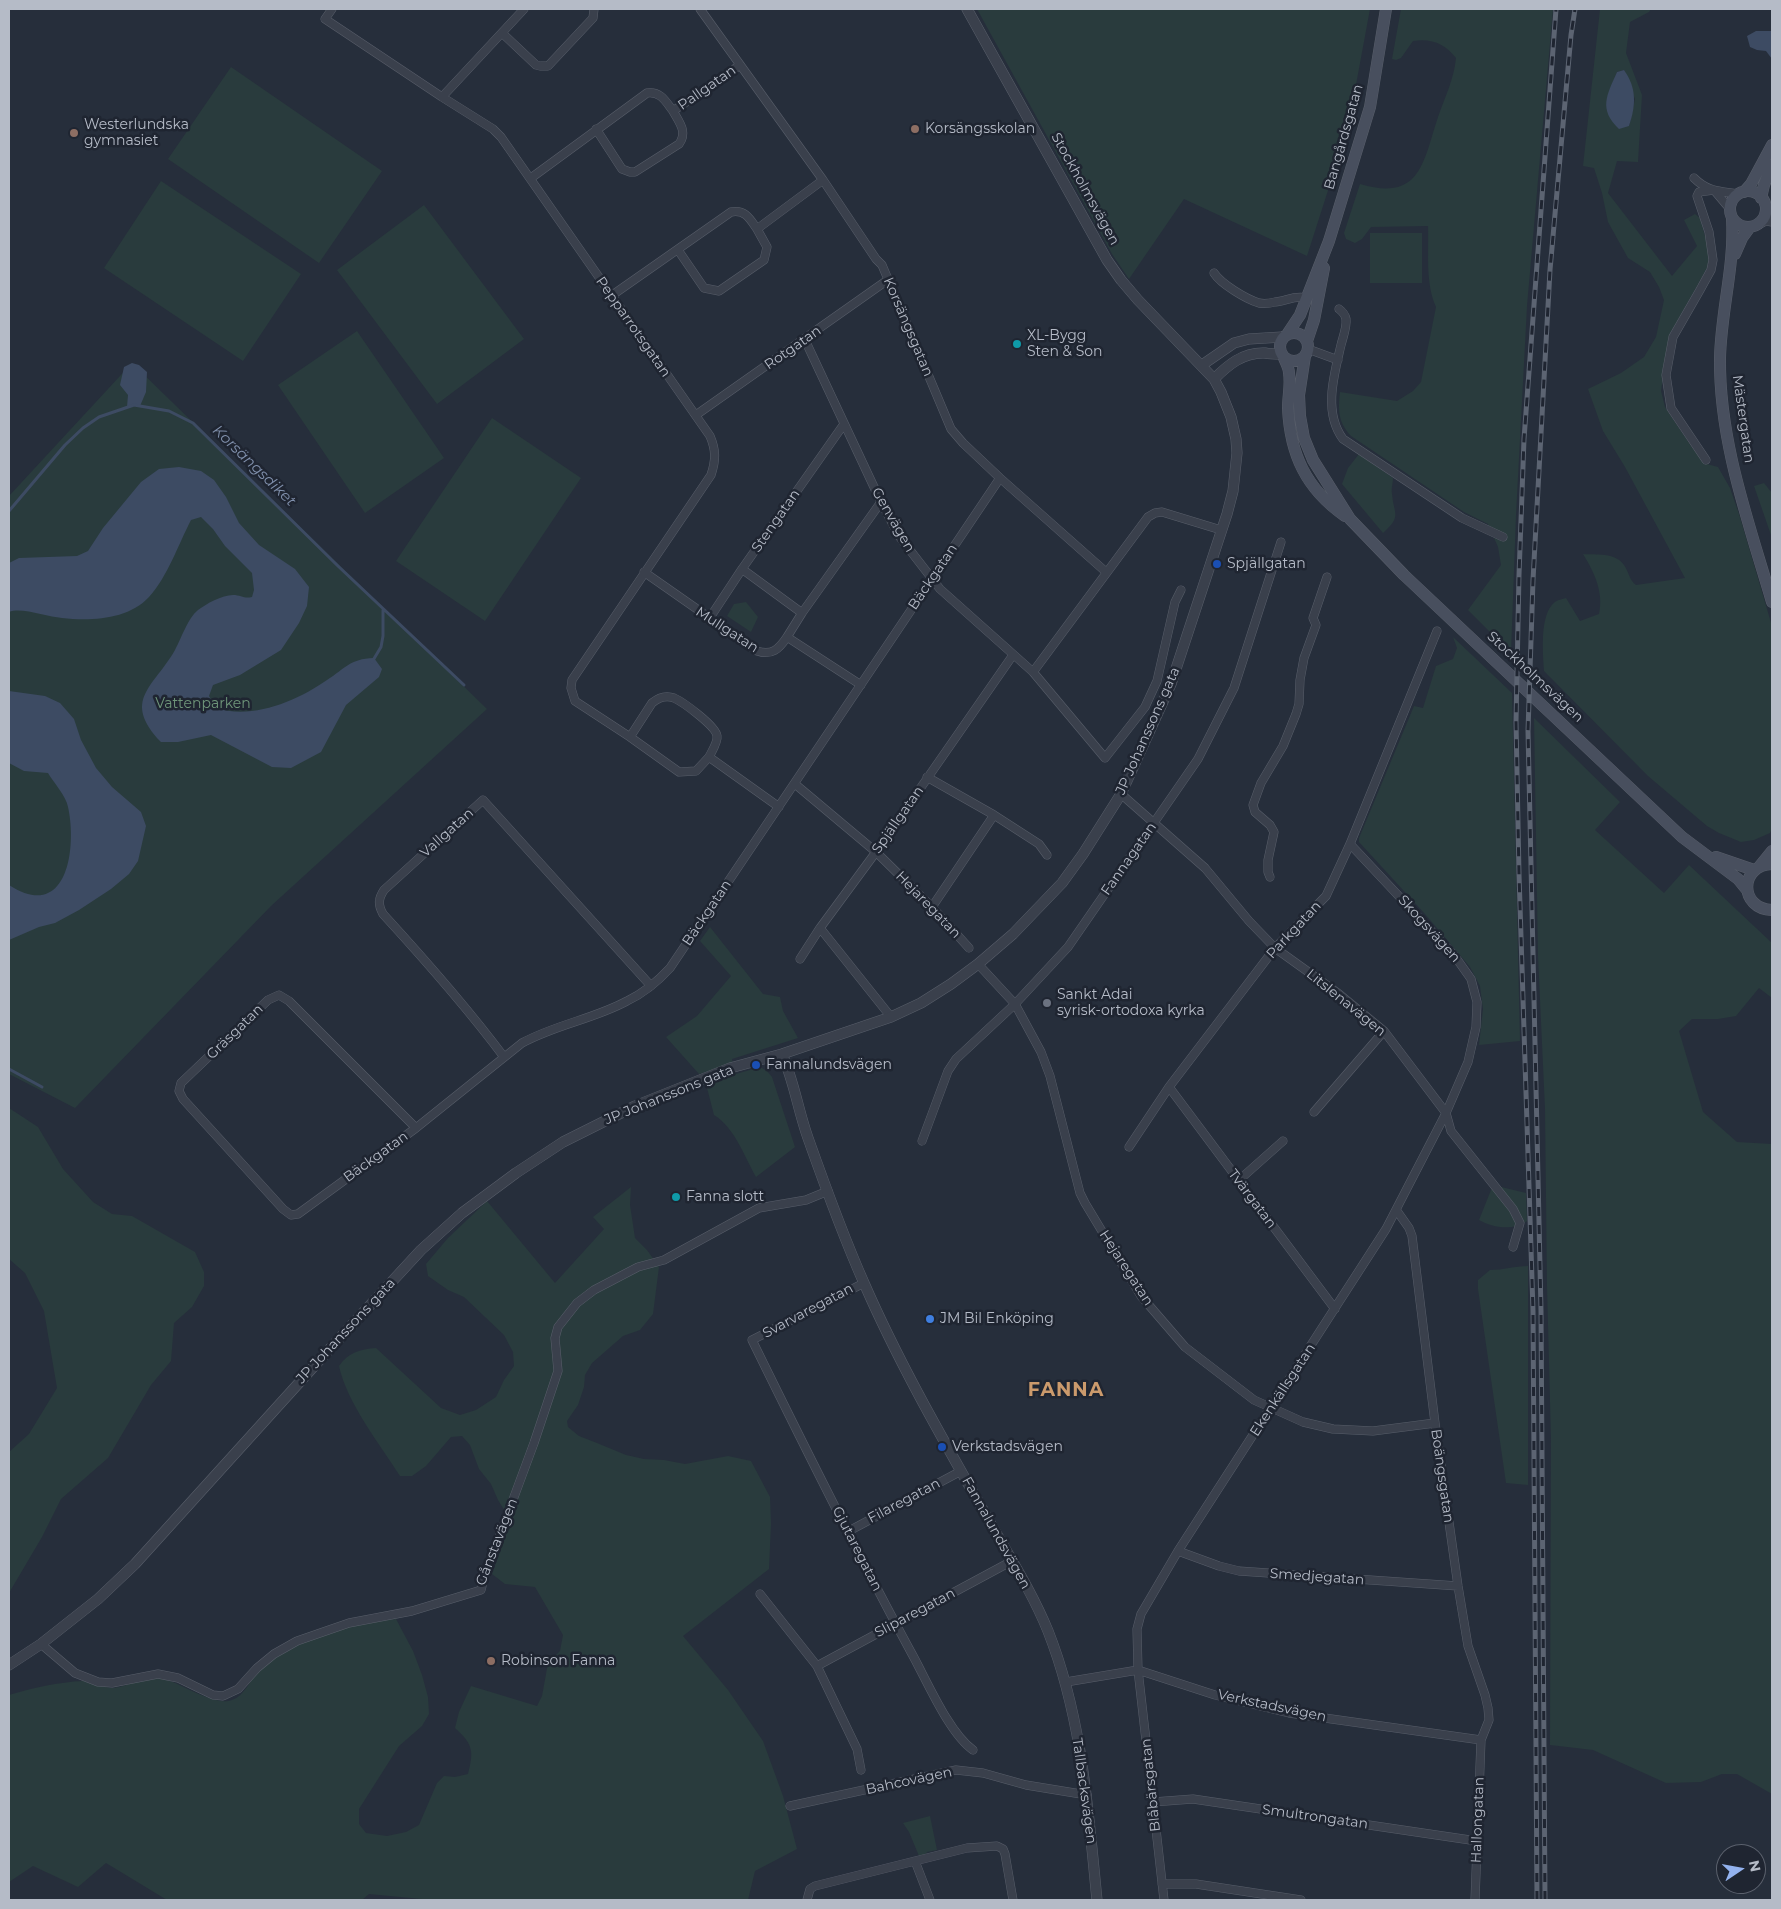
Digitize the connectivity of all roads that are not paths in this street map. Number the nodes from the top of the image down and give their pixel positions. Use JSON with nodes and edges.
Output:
{"nodes":[{"id":1,"x":332,"y":9,"type":"edge"},
{"id":2,"x":524,"y":9,"type":"edge"},
{"id":3,"x":594,"y":9,"type":"edge"},
{"id":4,"x":700,"y":9,"type":"edge"},
{"id":5,"x":967,"y":9,"type":"edge"},
{"id":6,"x":1386,"y":9,"type":"edge"},
{"id":7,"x":502,"y":33,"type":"junction"},
{"id":8,"x":740,"y":65,"type":"junction"},
{"id":9,"x":442,"y":97,"type":"junction"},
{"id":10,"x":673,"y":111,"type":"junction"},
{"id":11,"x":596,"y":129,"type":"junction"},
{"id":12,"x":1772,"y":145,"type":"edge"},
{"id":13,"x":1772,"y":165,"type":"edge"},
{"id":14,"x":531,"y":178,"type":"junction"},
{"id":15,"x":1694,"y":178,"type":"dead end"},
{"id":16,"x":823,"y":180,"type":"junction"},
{"id":17,"x":1714,"y":190,"type":"junction"},
{"id":18,"x":1742,"y":193,"type":"junction"},
{"id":19,"x":1761,"y":198,"type":"junction"},
{"id":20,"x":1731,"y":213,"type":"junction"},
{"id":21,"x":1769,"y":213,"type":"edge"},
{"id":22,"x":1772,"y":222,"type":"edge"},
{"id":23,"x":1754,"y":226,"type":"junction"},
{"id":24,"x":756,"y":229,"type":"junction"},
{"id":25,"x":1329,"y":242,"type":"junction"},
{"id":26,"x":678,"y":250,"type":"junction"},
{"id":27,"x":1730,"y":264,"type":"junction"},
{"id":28,"x":1214,"y":273,"type":"dead end"},
{"id":29,"x":889,"y":279,"type":"junction"},
{"id":30,"x":611,"y":296,"type":"junction"},
{"id":31,"x":1306,"y":298,"type":"junction"},
{"id":32,"x":1339,"y":309,"type":"dead end"},
{"id":33,"x":1285,"y":335,"type":"junction"},
{"id":34,"x":805,"y":340,"type":"junction"},
{"id":35,"x":1307,"y":349,"type":"junction"},
{"id":36,"x":1282,"y":356,"type":"junction"},
{"id":37,"x":1338,"y":360,"type":"junction"},
{"id":38,"x":1202,"y":366,"type":"junction"},
{"id":39,"x":1214,"y":379,"type":"junction"},
{"id":40,"x":696,"y":415,"type":"junction"},
{"id":41,"x":844,"y":424,"type":"junction"},
{"id":42,"x":1706,"y":460,"type":"dead end"},
{"id":43,"x":1000,"y":478,"type":"junction"},
{"id":44,"x":881,"y":502,"type":"junction"},
{"id":45,"x":1350,"y":519,"type":"junction"},
{"id":46,"x":1221,"y":530,"type":"junction"},
{"id":47,"x":1503,"y":538,"type":"dead end"},
{"id":48,"x":1281,"y":542,"type":"dead end"},
{"id":49,"x":742,"y":569,"type":"junction"},
{"id":50,"x":644,"y":572,"type":"junction"},
{"id":51,"x":1106,"y":572,"type":"junction"},
{"id":52,"x":1327,"y":576,"type":"dead end"},
{"id":53,"x":931,"y":579,"type":"junction"},
{"id":54,"x":1181,"y":590,"type":"dead end"},
{"id":55,"x":1772,"y":602,"type":"edge"},
{"id":56,"x":802,"y":613,"type":"junction"},
{"id":57,"x":709,"y":619,"type":"junction"},
{"id":58,"x":1437,"y":630,"type":"dead end"},
{"id":59,"x":787,"y":637,"type":"junction"},
{"id":60,"x":1013,"y":655,"type":"junction"},
{"id":61,"x":1033,"y":672,"type":"junction"},
{"id":62,"x":861,"y":685,"type":"junction"},
{"id":63,"x":630,"y":737,"type":"junction"},
{"id":64,"x":709,"y":758,"type":"junction"},
{"id":65,"x":927,"y":777,"type":"junction"},
{"id":66,"x":795,"y":784,"type":"junction"},
{"id":67,"x":1121,"y":794,"type":"junction"},
{"id":68,"x":779,"y":806,"type":"junction"},
{"id":69,"x":994,"y":815,"type":"junction"},
{"id":70,"x":1155,"y":823,"type":"junction"},
{"id":71,"x":1350,"y":844,"type":"junction"},
{"id":72,"x":1703,"y":851,"type":"junction"},
{"id":73,"x":1772,"y":851,"type":"edge"},
{"id":74,"x":876,"y":852,"type":"junction"},
{"id":75,"x":1047,"y":855,"type":"dead end"},
{"id":76,"x":1772,"y":864,"type":"edge"},
{"id":77,"x":1756,"y":869,"type":"junction"},
{"id":78,"x":1270,"y":877,"type":"dead end"},
{"id":79,"x":1747,"y":890,"type":"junction"},
{"id":80,"x":932,"y":907,"type":"junction"},
{"id":81,"x":1772,"y":910,"type":"edge"},
{"id":82,"x":820,"y":928,"type":"junction"},
{"id":83,"x":969,"y":948,"type":"dead end"},
{"id":84,"x":1275,"y":948,"type":"junction"},
{"id":85,"x":800,"y":959,"type":"dead end"},
{"id":86,"x":978,"y":964,"type":"junction"},
{"id":87,"x":651,"y":986,"type":"junction"},
{"id":88,"x":1015,"y":1004,"type":"junction"},
{"id":89,"x":891,"y":1017,"type":"junction"},
{"id":90,"x":1384,"y":1031,"type":"junction"},
{"id":91,"x":782,"y":1054,"type":"junction"},
{"id":92,"x":504,"y":1057,"type":"junction"},
{"id":93,"x":1170,"y":1088,"type":"junction"},
{"id":94,"x":1314,"y":1112,"type":"dead end"},
{"id":95,"x":1446,"y":1113,"type":"junction"},
{"id":96,"x":416,"y":1128,"type":"junction"},
{"id":97,"x":922,"y":1141,"type":"dead end"},
{"id":98,"x":1283,"y":1141,"type":"dead end"},
{"id":99,"x":1129,"y":1147,"type":"dead end"},
{"id":100,"x":1238,"y":1181,"type":"junction"},
{"id":101,"x":828,"y":1191,"type":"junction"},
{"id":102,"x":1397,"y":1211,"type":"junction"},
{"id":103,"x":291,"y":1215,"type":"joint"},
{"id":104,"x":1514,"y":1246,"type":"dead end"},
{"id":105,"x":864,"y":1283,"type":"junction"},
{"id":106,"x":1335,"y":1309,"type":"junction"},
{"id":107,"x":752,"y":1340,"type":"joint"},
{"id":108,"x":1271,"y":1408,"type":"junction"},
{"id":109,"x":1435,"y":1423,"type":"junction"},
{"id":110,"x":961,"y":1471,"type":"junction"},
{"id":111,"x":847,"y":1532,"type":"junction"},
{"id":112,"x":1178,"y":1551,"type":"junction"},
{"id":113,"x":1012,"y":1561,"type":"junction"},
{"id":114,"x":1458,"y":1586,"type":"junction"},
{"id":115,"x":760,"y":1594,"type":"dead end"},
{"id":116,"x":896,"y":1623,"type":"junction"},
{"id":117,"x":40,"y":1644,"type":"junction"},
{"id":118,"x":9,"y":1665,"type":"edge"},
{"id":119,"x":818,"y":1666,"type":"junction"},
{"id":120,"x":1138,"y":1670,"type":"junction"},
{"id":121,"x":1066,"y":1682,"type":"junction"},
{"id":122,"x":1480,"y":1740,"type":"junction"},
{"id":123,"x":972,"y":1750,"type":"dead end"},
{"id":124,"x":861,"y":1770,"type":"dead end"},
{"id":125,"x":1087,"y":1795,"type":"junction"},
{"id":126,"x":1154,"y":1802,"type":"junction"},
{"id":127,"x":790,"y":1806,"type":"dead end"},
{"id":128,"x":1477,"y":1841,"type":"junction"},
{"id":129,"x":915,"y":1861,"type":"junction"},
{"id":130,"x":1162,"y":1884,"type":"junction"},
{"id":131,"x":807,"y":1900,"type":"edge"},
{"id":132,"x":930,"y":1900,"type":"edge"},
{"id":133,"x":1013,"y":1900,"type":"edge"},
{"id":134,"x":1098,"y":1900,"type":"edge"},
{"id":135,"x":1164,"y":1900,"type":"edge"},
{"id":136,"x":1301,"y":1900,"type":"edge"},
{"id":137,"x":1476,"y":1900,"type":"edge"}],
"edges":[{"from":1,"to":9,"type":"street","name":"Pepparrotsgatan"},
{"from":2,"to":7,"type":"street"},
{"from":3,"to":7,"type":"street"},
{"from":4,"to":8,"type":"street","name":"Korsängsgatan"},
{"from":5,"to":38,"type":"street","name":"Stockholmsvägen"},
{"from":6,"to":25,"type":"main road","name":"Bangårdsgatan"},
{"from":7,"to":9,"type":"street"},
{"from":8,"to":10,"type":"street","name":"Pallgatan"},
{"from":8,"to":16,"type":"street","name":"Korsängsgatan"},
{"from":9,"to":14,"type":"street","name":"Pepparrotsgatan"},
{"from":10,"to":11,"type":"street","name":"Pallgatan"},
{"from":10,"to":11,"type":"street","name":"Pallgatan"},
{"from":11,"to":14,"type":"street","name":"Pallgatan"},
{"from":12,"to":18,"type":"main road"},
{"from":13,"to":19,"type":"main road"},
{"from":14,"to":30,"type":"street","name":"Pepparrotsgatan"},
{"from":15,"to":17,"type":"street"},
{"from":16,"to":24,"type":"street"},
{"from":16,"to":29,"type":"street","name":"Korsängsgatan"},
{"from":17,"to":18,"type":"street"},
{"from":17,"to":20,"type":"street"},
{"from":17,"to":42,"type":"street"},
{"from":18,"to":19,"type":"main road"},
{"from":18,"to":20,"type":"main road"},
{"from":19,"to":21,"type":"main road","name":"Mästergatan"},
{"from":20,"to":23,"type":"main road"},
{"from":20,"to":27,"type":"main road","name":"Mästergatan"},
{"from":21,"to":23,"type":"main road","name":"Mästergatan"},
{"from":22,"to":23,"type":"street"},
{"from":23,"to":27,"type":"main road","name":"Mästergatan"},
{"from":24,"to":26,"type":"street"},
{"from":24,"to":26,"type":"street"},
{"from":25,"to":31,"type":"main road","name":"Bangårdsgatan"},
{"from":25,"to":35,"type":"main road","name":"Bangårdsgatan"},
{"from":26,"to":30,"type":"street"},
{"from":27,"to":55,"type":"main road","name":"Mästergatan"},
{"from":28,"to":31,"type":"street"},
{"from":29,"to":34,"type":"street","name":"Rotgatan"},
{"from":29,"to":43,"type":"street","name":"Korsängsgatan"},
{"from":30,"to":40,"type":"street","name":"Pepparrotsgatan"},
{"from":31,"to":33,"type":"main road","name":"Bangårdsgatan"},
{"from":32,"to":37,"type":"street"},
{"from":33,"to":35,"type":"main road"},
{"from":33,"to":36,"type":"main road"},
{"from":33,"to":38,"type":"street"},
{"from":34,"to":40,"type":"street","name":"Rotgatan"},
{"from":34,"to":41,"type":"street","name":"Genvägen"},
{"from":35,"to":36,"type":"main road"},
{"from":35,"to":37,"type":"street"},
{"from":35,"to":45,"type":"main road","name":"Stockholmsvägen"},
{"from":36,"to":39,"type":"street"},
{"from":36,"to":45,"type":"main road","name":"Stockholmsvägen"},
{"from":37,"to":47,"type":"street"},
{"from":38,"to":39,"type":"street","name":"Stockholmsvägen"},
{"from":39,"to":46,"type":"street","name":"JP Johanssons gata"},
{"from":40,"to":50,"type":"street","name":"Pepparrotsgatan"},
{"from":41,"to":44,"type":"street","name":"Genvägen"},
{"from":41,"to":49,"type":"street","name":"Stengatan"},
{"from":43,"to":51,"type":"street","name":"Korsängsgatan"},
{"from":43,"to":53,"type":"street","name":"Bäckgatan"},
{"from":44,"to":53,"type":"street","name":"Genvägen"},
{"from":44,"to":56,"type":"street","name":"Mullgatan"},
{"from":45,"to":72,"type":"main road","name":"Stockholmsvägen"},
{"from":46,"to":51,"type":"street"},
{"from":46,"to":67,"type":"street","name":"JP Johanssons gata"},
{"from":48,"to":70,"type":"street","name":"Fannagatan"},
{"from":49,"to":56,"type":"street"},
{"from":49,"to":57,"type":"street","name":"Stengatan"},
{"from":50,"to":57,"type":"street","name":"Mullgatan"},
{"from":50,"to":63,"type":"street","name":"Pepparrotsgatan"},
{"from":51,"to":61,"type":"street"},
{"from":52,"to":78,"type":"street"},
{"from":53,"to":60,"type":"street","name":"Genvägen"},
{"from":53,"to":62,"type":"street","name":"Bäckgatan"},
{"from":54,"to":61,"type":"street","name":"Genvägen"},
{"from":56,"to":59,"type":"street","name":"Mullgatan"},
{"from":57,"to":59,"type":"street","name":"Mullgatan"},
{"from":58,"to":71,"type":"street","name":"Parkgatan"},
{"from":59,"to":62,"type":"street"},
{"from":60,"to":61,"type":"street","name":"Genvägen"},
{"from":60,"to":65,"type":"street","name":"Spjällgatan"},
{"from":62,"to":66,"type":"street","name":"Bäckgatan"},
{"from":63,"to":64,"type":"street"},
{"from":63,"to":64,"type":"street"},
{"from":64,"to":68,"type":"street"},
{"from":65,"to":69,"type":"street"},
{"from":65,"to":74,"type":"street","name":"Spjällgatan"},
{"from":66,"to":68,"type":"street","name":"Bäckgatan"},
{"from":66,"to":74,"type":"street","name":"Hejaregatan"},
{"from":67,"to":70,"type":"street","name":"Litslenavägen"},
{"from":67,"to":86,"type":"street","name":"JP Johanssons gata"},
{"from":68,"to":87,"type":"street","name":"Bäckgatan"},
{"from":69,"to":75,"type":"street"},
{"from":69,"to":80,"type":"street"},
{"from":70,"to":84,"type":"street","name":"Litslenavägen"},
{"from":70,"to":88,"type":"street","name":"Fannagatan"},
{"from":71,"to":84,"type":"street","name":"Parkgatan"},
{"from":71,"to":95,"type":"street","name":"Skogsvägen"},
{"from":72,"to":77,"type":"main road","name":"Stockholmsvägen"},
{"from":72,"to":79,"type":"main road","name":"Stockholmsvägen"},
{"from":73,"to":77,"type":"main road"},
{"from":74,"to":80,"type":"street","name":"Hejaregatan"},
{"from":74,"to":82,"type":"street","name":"Spjällgatan"},
{"from":76,"to":77,"type":"main road"},
{"from":77,"to":79,"type":"main road"},
{"from":79,"to":81,"type":"main road","name":"Stockholmsvägen"},
{"from":80,"to":83,"type":"street","name":"Hejaregatan"},
{"from":82,"to":85,"type":"street","name":"Spjällgatan"},
{"from":82,"to":89,"type":"street"},
{"from":84,"to":90,"type":"street","name":"Litslenavägen"},
{"from":84,"to":93,"type":"street","name":"Parkgatan"},
{"from":86,"to":88,"type":"street","name":"Hejaregatan"},
{"from":86,"to":89,"type":"street","name":"JP Johanssons gata"},
{"from":87,"to":92,"type":"street","name":"Bäckgatan"},
{"from":87,"to":92,"type":"street","name":"Vallgatan"},
{"from":88,"to":97,"type":"street","name":"Fannagatan"},
{"from":88,"to":108,"type":"street","name":"Hejaregatan"},
{"from":89,"to":91,"type":"street","name":"JP Johanssons gata"},
{"from":90,"to":94,"type":"street"},
{"from":90,"to":95,"type":"street","name":"Litslenavägen"},
{"from":91,"to":101,"type":"street","name":"Fannalundsvägen"},
{"from":91,"to":117,"type":"street","name":"JP Johanssons gata"},
{"from":92,"to":96,"type":"street","name":"Bäckgatan"},
{"from":93,"to":99,"type":"street","name":"Parkgatan"},
{"from":93,"to":100,"type":"street","name":"Tvärgatan"},
{"from":95,"to":102,"type":"street","name":"Ekenkällsgatan"},
{"from":95,"to":104,"type":"street","name":"Litslenavägen"},
{"from":96,"to":103,"type":"street","name":"Bäckgatan"},
{"from":96,"to":103,"type":"street","name":"Gräsgatan"},
{"from":98,"to":100,"type":"street"},
{"from":100,"to":106,"type":"street","name":"Tvärgatan"},
{"from":101,"to":105,"type":"street","name":"Fannalundsvägen"},
{"from":101,"to":117,"type":"street","name":"Gånstavägen"},
{"from":102,"to":106,"type":"street","name":"Ekenkällsgatan"},
{"from":102,"to":109,"type":"street","name":"Boängsgatan"},
{"from":105,"to":107,"type":"street","name":"Svarvaregatan"},
{"from":105,"to":110,"type":"street","name":"Fannalundsvägen"},
{"from":106,"to":108,"type":"street","name":"Ekenkällsgatan"},
{"from":107,"to":111,"type":"street","name":"Gjutaregatan"},
{"from":108,"to":109,"type":"street","name":"Hejaregatan"},
{"from":108,"to":112,"type":"street","name":"Ekenkällsgatan"},
{"from":109,"to":114,"type":"street","name":"Boängsgatan"},
{"from":110,"to":111,"type":"street","name":"Filaregatan"},
{"from":110,"to":113,"type":"street","name":"Fannalundsvägen"},
{"from":111,"to":116,"type":"street","name":"Gjutaregatan"},
{"from":112,"to":114,"type":"street","name":"Smedjegatan"},
{"from":112,"to":120,"type":"street","name":"Ekenkällsgatan"},
{"from":113,"to":116,"type":"street","name":"Sliparegatan"},
{"from":113,"to":121,"type":"street","name":"Fannalundsvägen"},
{"from":114,"to":122,"type":"street","name":"Boängsgatan"},
{"from":115,"to":119,"type":"street"},
{"from":116,"to":119,"type":"street","name":"Sliparegatan"},
{"from":116,"to":123,"type":"street","name":"Gjutaregatan"},
{"from":117,"to":118,"type":"street","name":"JP Johanssons gata"},
{"from":119,"to":124,"type":"street"},
{"from":120,"to":121,"type":"street","name":"Verkstadsvägen"},
{"from":120,"to":122,"type":"street","name":"Verkstadsvägen"},
{"from":120,"to":126,"type":"street","name":"Blåbärsgatan"},
{"from":121,"to":125,"type":"street","name":"Tallbacksvägen"},
{"from":122,"to":128,"type":"street","name":"Hallongatan"},
{"from":125,"to":127,"type":"street","name":"Bahcovägen"},
{"from":125,"to":134,"type":"street","name":"Tallbacksvägen"},
{"from":126,"to":128,"type":"street","name":"Smultrongatan"},
{"from":126,"to":130,"type":"street","name":"Blåbärsgatan"},
{"from":128,"to":137,"type":"street","name":"Hallongatan"},
{"from":129,"to":131,"type":"street"},
{"from":129,"to":132,"type":"street"},
{"from":129,"to":133,"type":"street"},
{"from":130,"to":135,"type":"street","name":"Blåbärsgatan"},
{"from":130,"to":136,"type":"street"}]}
